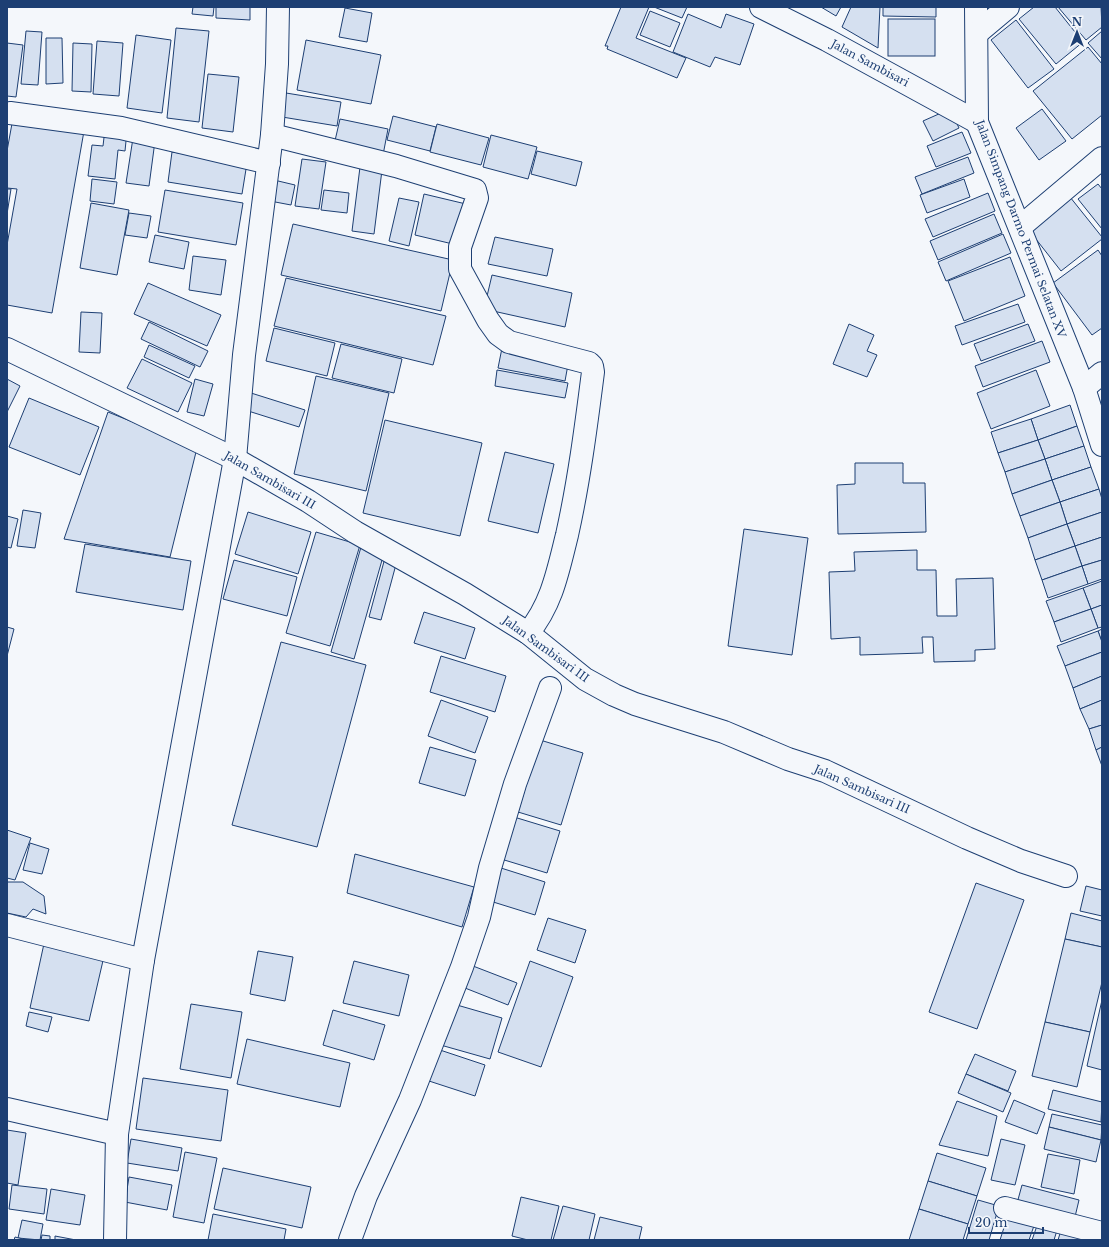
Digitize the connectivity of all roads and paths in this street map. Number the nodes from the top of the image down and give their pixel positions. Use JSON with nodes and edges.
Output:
{"nodes":[{"id":1,"x":278,"y":7,"type":"edge"},
{"id":2,"x":761,"y":7,"type":"edge"},
{"id":3,"x":976,"y":7,"type":"edge"},
{"id":4,"x":1008,"y":7,"type":"edge"},
{"id":5,"x":977,"y":33,"type":"junction"},
{"id":6,"x":10,"y":113,"type":"dead end"},
{"id":7,"x":977,"y":122,"type":"junction"},
{"id":8,"x":272,"y":135,"type":"junction"},
{"id":9,"x":1102,"y":158,"type":"edge"},
{"id":10,"x":269,"y":163,"type":"junction"},
{"id":11,"x":1020,"y":227,"type":"junction"},
{"id":12,"x":7,"y":349,"type":"edge"},
{"id":13,"x":1102,"y":373,"type":"edge"},
{"id":14,"x":1084,"y":388,"type":"junction"},
{"id":15,"x":1102,"y":445,"type":"edge"},
{"id":16,"x":235,"y":459,"type":"junction"},
{"id":17,"x":528,"y":633,"type":"junction"},
{"id":18,"x":550,"y":688,"type":"dead end"},
{"id":19,"x":1066,"y":876,"type":"dead end"},
{"id":20,"x":7,"y":925,"type":"edge"},
{"id":21,"x":143,"y":960,"type":"junction"},
{"id":22,"x":7,"y":1109,"type":"edge"},
{"id":23,"x":117,"y":1134,"type":"junction"},
{"id":24,"x":1006,"y":1208,"type":"dead end"},
{"id":25,"x":1101,"y":1228,"type":"edge"},
{"id":26,"x":352,"y":1239,"type":"edge"},
{"id":27,"x":115,"y":1240,"type":"edge"}],
"edges":[{"from":1,"to":8,"type":"street"},
{"from":2,"to":7,"type":"street","name":"Jalan Sambisari"},
{"from":3,"to":5,"type":"street","name":"Jalan Simpang Darmo Permai Selatan XV"},
{"from":4,"to":5,"type":"street"},
{"from":5,"to":7,"type":"street","name":"Jalan Simpang Darmo Permai Selatan XV"},
{"from":6,"to":10,"type":"street"},
{"from":7,"to":11,"type":"street","name":"Jalan Simpang Darmo Permai Selatan XV"},
{"from":8,"to":10,"type":"street"},
{"from":8,"to":17,"type":"street"},
{"from":9,"to":11,"type":"street"},
{"from":10,"to":16,"type":"street"},
{"from":11,"to":14,"type":"street","name":"Jalan Simpang Darmo Permai Selatan XV"},
{"from":12,"to":16,"type":"street","name":"Jalan Sambisari III"},
{"from":13,"to":14,"type":"street"},
{"from":14,"to":15,"type":"street","name":"Jalan Simpang Darmo Permai Selatan XV"},
{"from":16,"to":17,"type":"street","name":"Jalan Sambisari III"},
{"from":16,"to":21,"type":"street"},
{"from":17,"to":19,"type":"street","name":"Jalan Sambisari III"},
{"from":18,"to":26,"type":"street"},
{"from":20,"to":21,"type":"street"},
{"from":21,"to":23,"type":"street"},
{"from":22,"to":23,"type":"street"},
{"from":23,"to":27,"type":"street"},
{"from":24,"to":25,"type":"street"}]}
